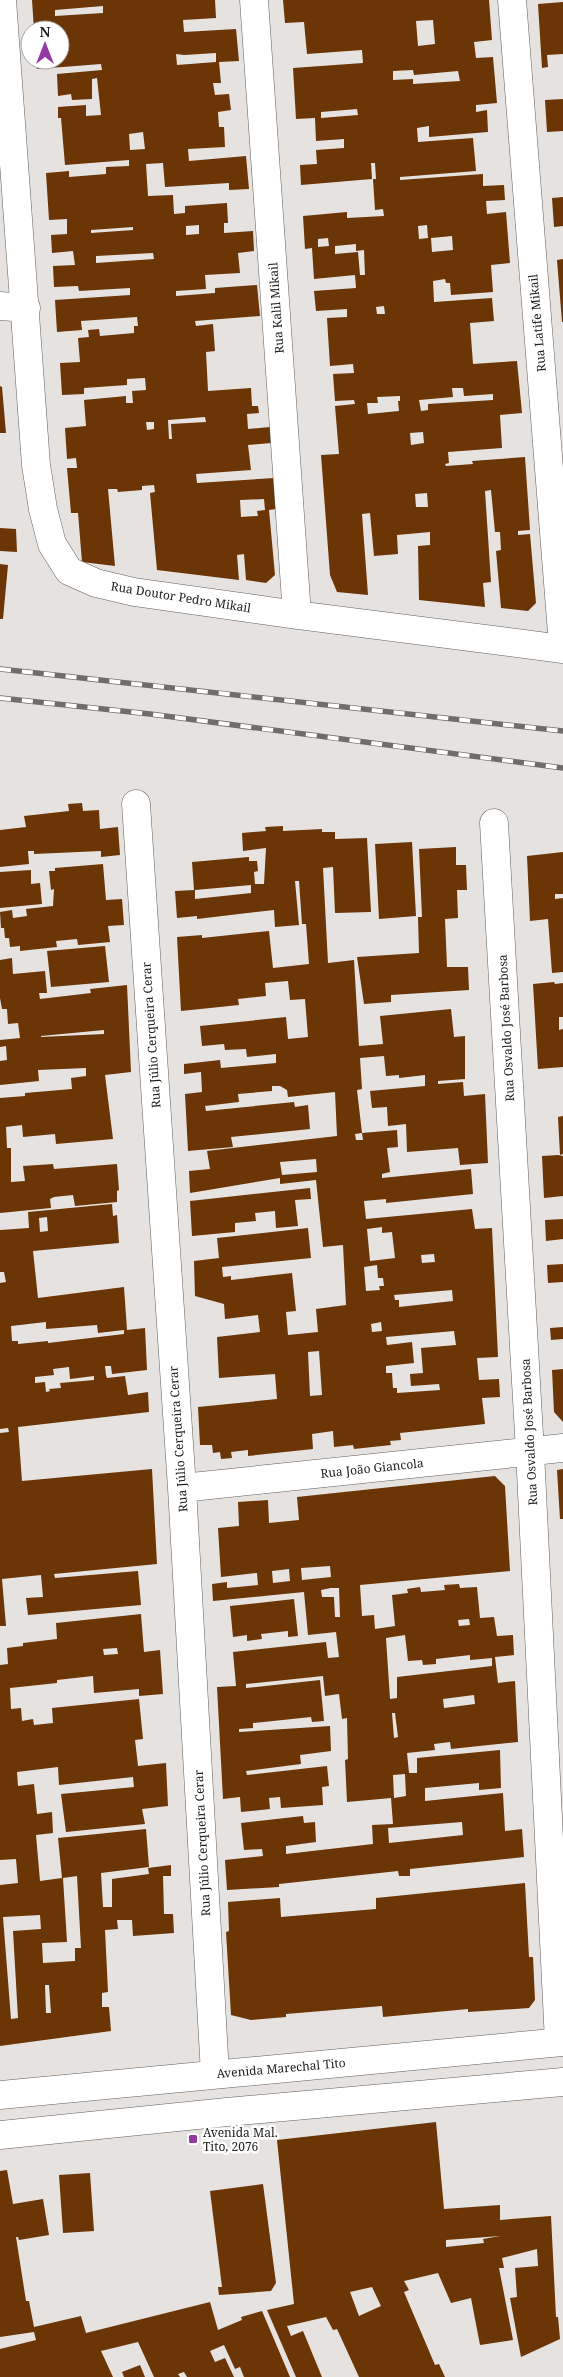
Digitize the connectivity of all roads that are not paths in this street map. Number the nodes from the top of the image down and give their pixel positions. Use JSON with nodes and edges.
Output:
{"nodes":[{"id":1,"x":2,"y":0,"type":"edge"},
{"id":2,"x":254,"y":0,"type":"edge"},
{"id":3,"x":512,"y":0,"type":"edge"},
{"id":4,"x":13,"y":307,"type":"edge"},
{"id":5,"x":297,"y":615,"type":"junction"},
{"id":6,"x":563,"y":648,"type":"edge"},
{"id":7,"x":136,"y":804,"type":"dead end"},
{"id":8,"x":494,"y":823,"type":"dead end"},
{"id":9,"x":563,"y":1448,"type":"edge"},
{"id":10,"x":530,"y":1452,"type":"junction"},
{"id":11,"x":182,"y":1488,"type":"junction"},
{"id":12,"x":561,"y":2042,"type":"edge"},
{"id":13,"x":214,"y":2074,"type":"junction"},
{"id":14,"x":563,"y":2082,"type":"edge"},
{"id":15,"x":0,"y":2095,"type":"edge"},
{"id":16,"x":0,"y":2135,"type":"edge"}],
"edges":[{"from":1,"to":4,"type":"street","name":"Rua Doutor Pedro Mikail"},
{"from":2,"to":5,"type":"street","name":"Rua Kalil Mikail"},
{"from":3,"to":6,"type":"street","name":"Rua Latife Mikail"},
{"from":4,"to":5,"type":"street","name":"Rua Doutor Pedro Mikail"},
{"from":5,"to":6,"type":"street","name":"Rua Doutor Pedro Mikail"},
{"from":7,"to":11,"type":"street","name":"Rua Júlio Cerqueira Cerar"},
{"from":8,"to":10,"type":"street","name":"Rua Osvaldo José Barbosa"},
{"from":9,"to":10,"type":"street","name":"Rua João Giancola"},
{"from":10,"to":11,"type":"street","name":"Rua João Giancola"},
{"from":10,"to":12,"type":"street","name":"Rua Osvaldo José Barbosa"},
{"from":11,"to":13,"type":"street","name":"Rua Júlio Cerqueira Cerar"},
{"from":12,"to":13,"type":"street","name":"Avenida Marechal Tito"},
{"from":13,"to":15,"type":"street","name":"Avenida Marechal Tito"},
{"from":14,"to":16,"type":"street"}]}
